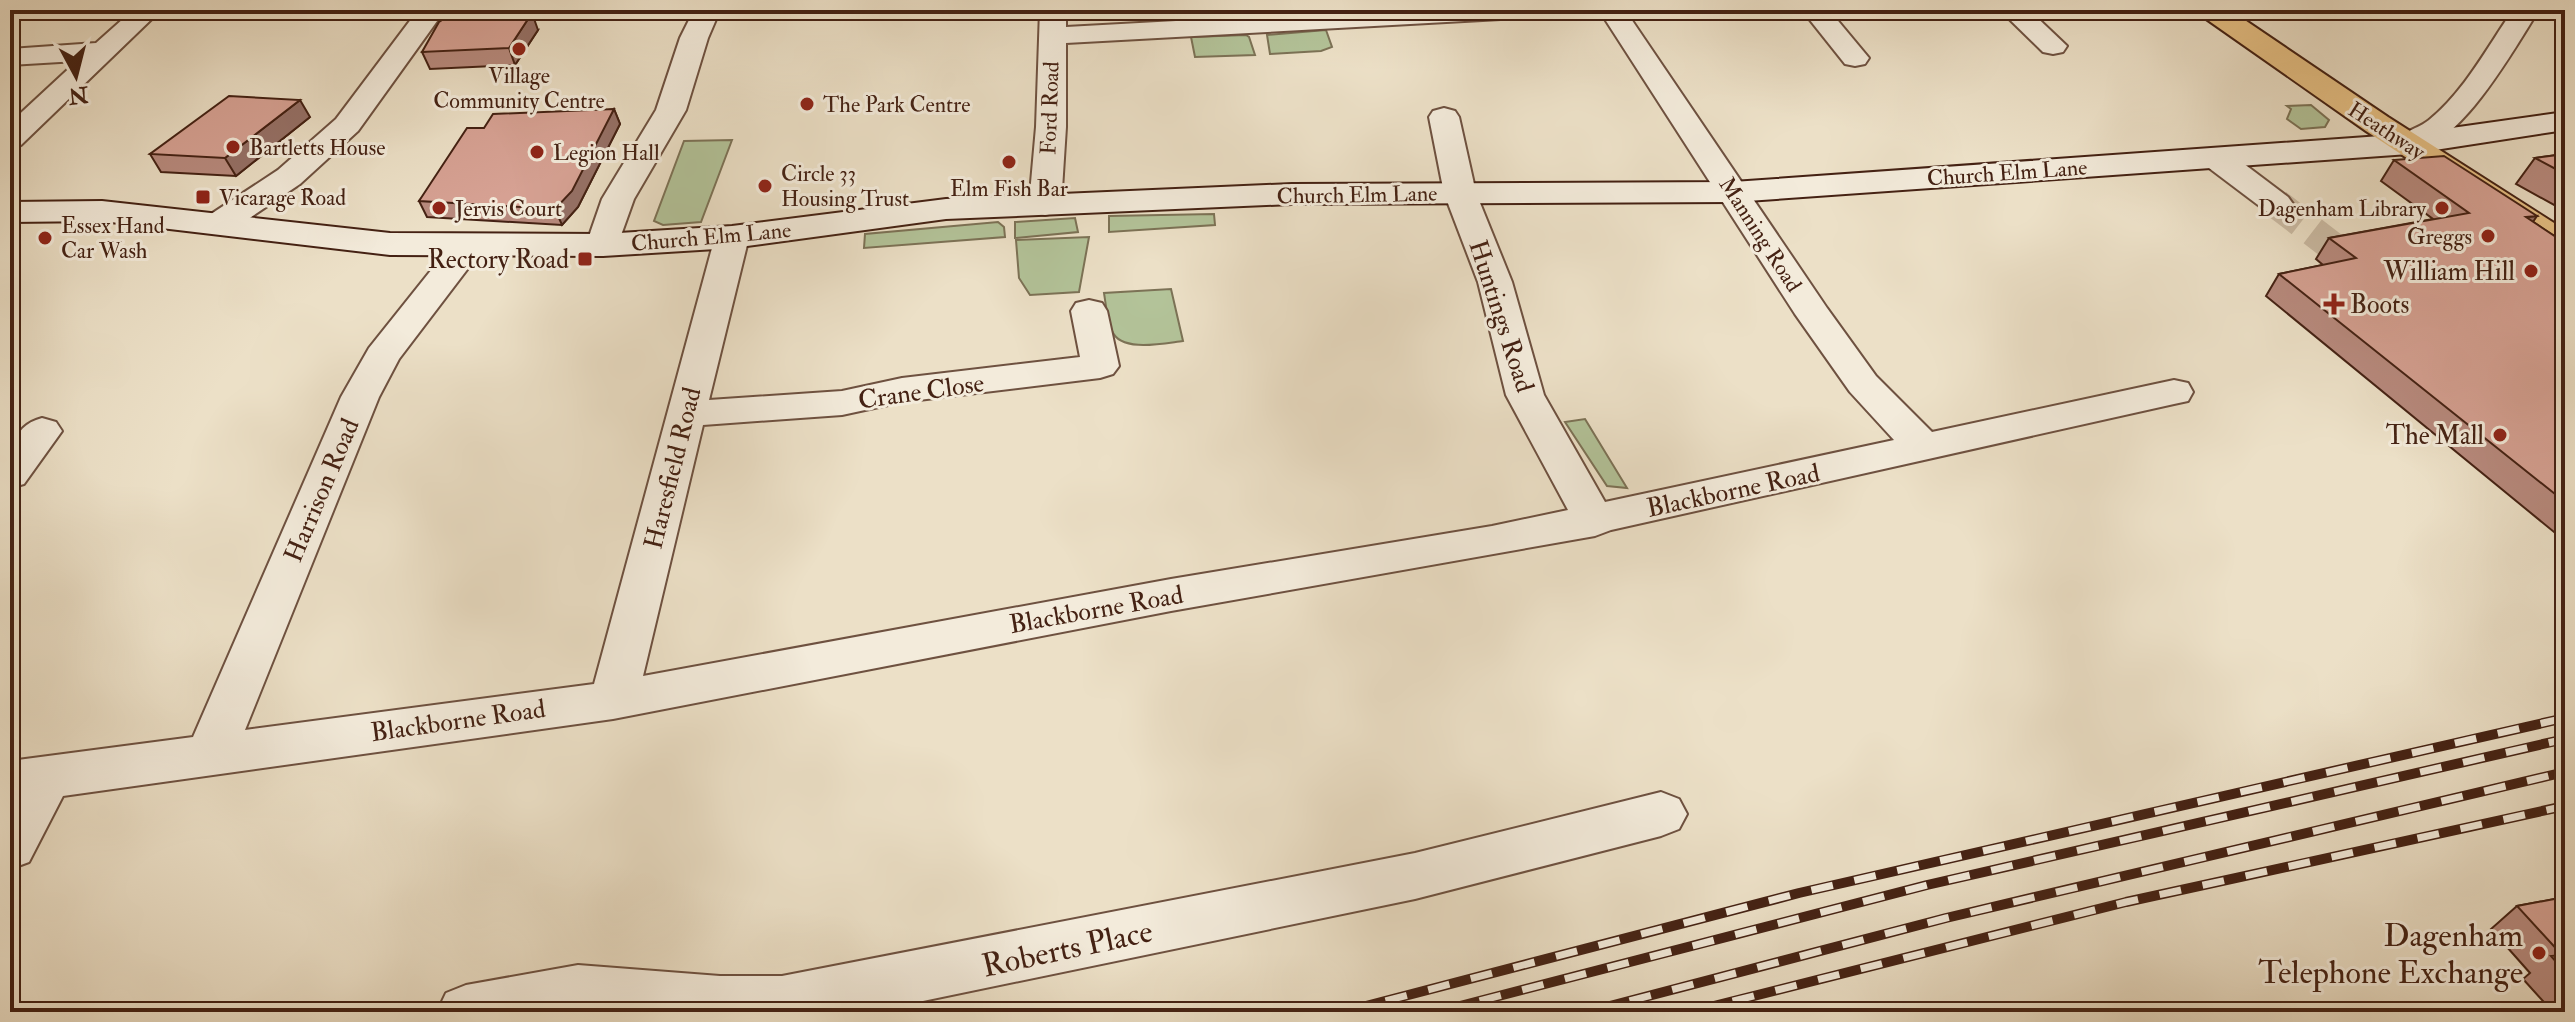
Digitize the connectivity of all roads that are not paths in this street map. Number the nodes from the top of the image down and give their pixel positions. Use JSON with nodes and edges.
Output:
{"nodes":[{"id":1,"x":148,"y":10,"type":"edge"},
{"id":2,"x":432,"y":10,"type":"edge"},
{"id":3,"x":707,"y":10,"type":"edge"},
{"id":4,"x":1519,"y":10,"type":"edge"},
{"id":5,"x":1612,"y":10,"type":"edge"},
{"id":6,"x":1815,"y":10,"type":"edge"},
{"id":7,"x":2013,"y":10,"type":"edge"},
{"id":8,"x":2212,"y":10,"type":"edge"},
{"id":9,"x":2526,"y":10,"type":"edge"},
{"id":10,"x":1052,"y":23,"type":"edge"},
{"id":11,"x":2053,"y":46,"type":"dead end"},
{"id":12,"x":104,"y":51,"type":"junction"},
{"id":13,"x":10,"y":57,"type":"edge"},
{"id":14,"x":1855,"y":58,"type":"dead end"},
{"id":15,"x":1444,"y":117,"type":"dead end"},
{"id":16,"x":2565,"y":121,"type":"edge"},
{"id":17,"x":10,"y":139,"type":"edge"},
{"id":18,"x":2409,"y":144,"type":"junction"},
{"id":19,"x":2216,"y":158,"type":"junction"},
{"id":20,"x":1733,"y":192,"type":"junction"},
{"id":21,"x":1460,"y":193,"type":"junction"},
{"id":22,"x":2277,"y":204,"type":"tunnel mouth"},
{"id":23,"x":1045,"y":205,"type":"junction"},
{"id":24,"x":10,"y":212,"type":"edge"},
{"id":25,"x":220,"y":223,"type":"junction"},
{"id":26,"x":732,"y":237,"type":"junction"},
{"id":27,"x":603,"y":245,"type":"junction"},
{"id":28,"x":468,"y":246,"type":"junction"},
{"id":29,"x":2565,"y":246,"type":"edge"},
{"id":30,"x":1089,"y":311,"type":"dead end"},
{"id":31,"x":2174,"y":392,"type":"dead end"},
{"id":32,"x":686,"y":414,"type":"junction"},
{"id":33,"x":42,"y":431,"type":"dead end"},
{"id":34,"x":1924,"y":447,"type":"junction"},
{"id":35,"x":10,"y":474,"type":"edge"},
{"id":36,"x":1595,"y":521,"type":"junction"},
{"id":37,"x":613,"y":700,"type":"junction"},
{"id":38,"x":210,"y":754,"type":"junction"},
{"id":39,"x":29,"y":779,"type":"edge"},
{"id":40,"x":1661,"y":814,"type":"dead end"},
{"id":41,"x":10,"y":846,"type":"edge"},
{"id":42,"x":466,"y":1012,"type":"edge"}],
"edges":[{"from":1,"to":12,"type":"street"},
{"from":2,"to":25,"type":"street"},
{"from":3,"to":27,"type":"street"},
{"from":4,"to":10,"type":"street"},
{"from":5,"to":20,"type":"street","name":"Manning Road"},
{"from":6,"to":14,"type":"street"},
{"from":7,"to":11,"type":"street"},
{"from":8,"to":18,"type":"main road","name":"Heathway"},
{"from":9,"to":18,"type":"street"},
{"from":10,"to":23,"type":"street","name":"Ford Road"},
{"from":12,"to":13,"type":"street"},
{"from":12,"to":17,"type":"street"},
{"from":15,"to":21,"type":"street","name":"Church Elm Lane"},
{"from":16,"to":18,"type":"street","name":"Church Elm Lane"},
{"from":18,"to":19,"type":"street","name":"Church Elm Lane"},
{"from":18,"to":29,"type":"main road","name":"Heathway"},
{"from":19,"to":20,"type":"street","name":"Church Elm Lane"},
{"from":19,"to":22,"type":"street"},
{"from":20,"to":21,"type":"street","name":"Church Elm Lane"},
{"from":20,"to":34,"type":"street","name":"Manning Road"},
{"from":21,"to":23,"type":"street","name":"Church Elm Lane"},
{"from":21,"to":36,"type":"street","name":"Huntings Road"},
{"from":23,"to":26,"type":"street","name":"Church Elm Lane"},
{"from":24,"to":25,"type":"street","name":"Church Elm Lane"},
{"from":25,"to":28,"type":"street","name":"Church Elm Lane"},
{"from":26,"to":27,"type":"street","name":"Church Elm Lane"},
{"from":26,"to":32,"type":"street","name":"Haresfield Road"},
{"from":27,"to":28,"type":"street","name":"Church Elm Lane"},
{"from":28,"to":38,"type":"street","name":"Harrison Road"},
{"from":30,"to":32,"type":"street","name":"Crane Close"},
{"from":31,"to":34,"type":"street","name":"Blackborne Road"},
{"from":32,"to":37,"type":"street","name":"Haresfield Road"},
{"from":33,"to":35,"type":"street"},
{"from":34,"to":36,"type":"street","name":"Blackborne Road"},
{"from":36,"to":37,"type":"street","name":"Blackborne Road"},
{"from":37,"to":38,"type":"street","name":"Blackborne Road"},
{"from":38,"to":39,"type":"street","name":"Blackborne Road"},
{"from":39,"to":41,"type":"street"},
{"from":40,"to":42,"type":"street","name":"Roberts Place"}]}
